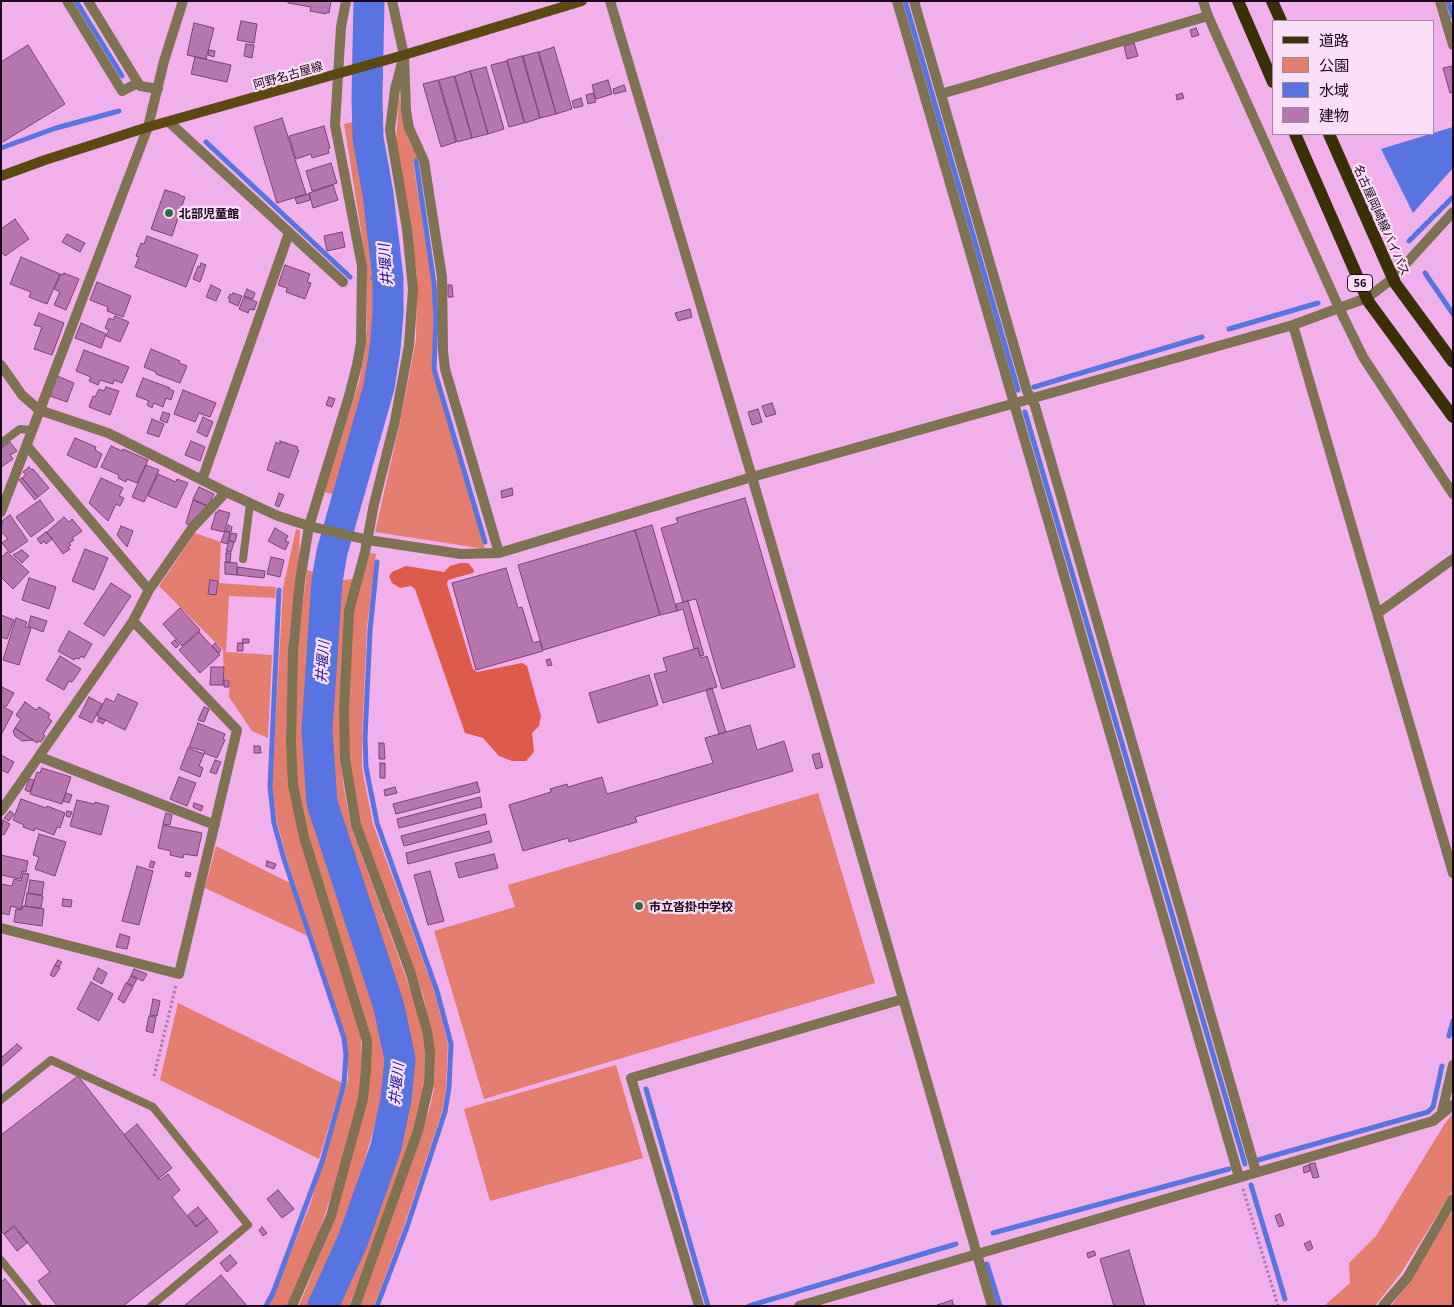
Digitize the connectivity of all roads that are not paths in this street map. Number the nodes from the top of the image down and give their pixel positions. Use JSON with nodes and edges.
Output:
{"nodes":[{"id":1,"x":67,"y":1,"type":"edge"},
{"id":2,"x":88,"y":1,"type":"edge"},
{"id":3,"x":183,"y":1,"type":"edge"},
{"id":4,"x":346,"y":1,"type":"edge"},
{"id":5,"x":392,"y":1,"type":"edge"},
{"id":6,"x":582,"y":1,"type":"edge"},
{"id":7,"x":610,"y":1,"type":"edge"},
{"id":8,"x":897,"y":1,"type":"edge"},
{"id":9,"x":914,"y":1,"type":"edge"},
{"id":10,"x":1203,"y":1,"type":"edge"},
{"id":11,"x":1238,"y":1,"type":"edge"},
{"id":12,"x":1272,"y":1,"type":"edge"},
{"id":13,"x":1440,"y":1,"type":"edge"},
{"id":14,"x":1208,"y":16,"type":"junction"},
{"id":15,"x":1281,"y":20,"type":"edge"},
{"id":16,"x":1453,"y":45,"type":"edge"},
{"id":17,"x":400,"y":56,"type":"junction"},
{"id":18,"x":340,"y":73,"type":"junction"},
{"id":19,"x":1272,"y":80,"type":"edge"},
{"id":20,"x":138,"y":83,"type":"junction"},
{"id":21,"x":158,"y":89,"type":"junction"},
{"id":22,"x":941,"y":94,"type":"junction"},
{"id":23,"x":169,"y":122,"type":"junction"},
{"id":24,"x":148,"y":127,"type":"junction"},
{"id":25,"x":1295,"y":135,"type":"edge"},
{"id":26,"x":1329,"y":135,"type":"edge"},
{"id":27,"x":1,"y":176,"type":"edge"},
{"id":28,"x":1453,"y":212,"type":"edge"},
{"id":29,"x":289,"y":233,"type":"junction"},
{"id":30,"x":1392,"y":279,"type":"junction"},
{"id":31,"x":343,"y":282,"type":"dead end"},
{"id":32,"x":1367,"y":298,"type":"junction"},
{"id":33,"x":1339,"y":308,"type":"junction"},
{"id":34,"x":1293,"y":325,"type":"junction"},
{"id":35,"x":1453,"y":362,"type":"edge"},
{"id":36,"x":1,"y":365,"type":"edge"},
{"id":37,"x":1030,"y":398,"type":"junction"},
{"id":38,"x":1014,"y":403,"type":"junction"},
{"id":39,"x":39,"y":410,"type":"junction"},
{"id":40,"x":1453,"y":417,"type":"edge"},
{"id":41,"x":32,"y":430,"type":"junction"},
{"id":42,"x":1,"y":443,"type":"edge"},
{"id":43,"x":27,"y":446,"type":"junction"},
{"id":44,"x":752,"y":476,"type":"junction"},
{"id":45,"x":202,"y":480,"type":"junction"},
{"id":46,"x":226,"y":492,"type":"junction"},
{"id":47,"x":1453,"y":494,"type":"edge"},
{"id":48,"x":250,"y":504,"type":"junction"},
{"id":49,"x":1,"y":512,"type":"edge"},
{"id":50,"x":311,"y":526,"type":"junction"},
{"id":51,"x":365,"y":540,"type":"junction"},
{"id":52,"x":499,"y":553,"type":"junction"},
{"id":53,"x":243,"y":559,"type":"dead end"},
{"id":54,"x":1453,"y":559,"type":"edge"},
{"id":55,"x":150,"y":590,"type":"junction"},
{"id":56,"x":1378,"y":613,"type":"junction"},
{"id":57,"x":133,"y":621,"type":"junction"},
{"id":58,"x":40,"y":757,"type":"junction"},
{"id":59,"x":1,"y":811,"type":"edge"},
{"id":60,"x":215,"y":825,"type":"junction"},
{"id":61,"x":1453,"y":873,"type":"edge"},
{"id":62,"x":1,"y":928,"type":"edge"},
{"id":63,"x":903,"y":999,"type":"junction"},
{"id":64,"x":1453,"y":1065,"type":"edge"},
{"id":65,"x":2,"y":1097,"type":"edge"},
{"id":66,"x":1453,"y":1105,"type":"edge"},
{"id":67,"x":1442,"y":1112,"type":"junction"},
{"id":68,"x":1256,"y":1172,"type":"junction"},
{"id":69,"x":1239,"y":1177,"type":"junction"},
{"id":70,"x":1453,"y":1199,"type":"edge"},
{"id":71,"x":976,"y":1254,"type":"junction"},
{"id":72,"x":1,"y":1260,"type":"edge"},
{"id":73,"x":38,"y":1306,"type":"edge"},
{"id":74,"x":151,"y":1306,"type":"edge"},
{"id":75,"x":292,"y":1306,"type":"edge"},
{"id":76,"x":355,"y":1306,"type":"edge"},
{"id":77,"x":699,"y":1306,"type":"edge"},
{"id":78,"x":799,"y":1306,"type":"edge"},
{"id":79,"x":992,"y":1306,"type":"edge"},
{"id":80,"x":1383,"y":1306,"type":"edge"}],
"edges":[{"from":1,"to":20,"type":"street"},
{"from":2,"to":20,"type":"street"},
{"from":3,"to":21,"type":"street"},
{"from":4,"to":18,"type":"street"},
{"from":5,"to":17,"type":"street"},
{"from":6,"to":17,"type":"main road","name":"阿野名古屋線"},
{"from":7,"to":44,"type":"street"},
{"from":8,"to":38,"type":"street"},
{"from":9,"to":22,"type":"street"},
{"from":10,"to":14,"type":"street"},
{"from":11,"to":19,"type":"main road"},
{"from":12,"to":15,"type":"main road"},
{"from":13,"to":16,"type":"street"},
{"from":14,"to":22,"type":"street"},
{"from":14,"to":33,"type":"street"},
{"from":17,"to":18,"type":"main road","name":"阿野名古屋線"},
{"from":17,"to":51,"type":"street"},
{"from":17,"to":52,"type":"street"},
{"from":18,"to":23,"type":"main road","name":"阿野名古屋線"},
{"from":18,"to":50,"type":"street"},
{"from":20,"to":21,"type":"street"},
{"from":21,"to":24,"type":"street"},
{"from":22,"to":37,"type":"street"},
{"from":23,"to":24,"type":"main road","name":"阿野名古屋線"},
{"from":23,"to":29,"type":"street"},
{"from":24,"to":27,"type":"main road","name":"阿野名古屋線"},
{"from":24,"to":39,"type":"street"},
{"from":25,"to":32,"type":"main road","number":"56"},
{"from":26,"to":30,"type":"main road","name":"名古屋岡崎線バイパス","number":"56"},
{"from":28,"to":30,"type":"street"},
{"from":29,"to":31,"type":"street"},
{"from":29,"to":45,"type":"street"},
{"from":30,"to":32,"type":"street"},
{"from":30,"to":35,"type":"main road","name":"名古屋岡崎線バイパス","number":"56"},
{"from":32,"to":33,"type":"street"},
{"from":32,"to":40,"type":"main road","number":"56"},
{"from":33,"to":34,"type":"street"},
{"from":33,"to":47,"type":"street"},
{"from":34,"to":37,"type":"street"},
{"from":34,"to":56,"type":"street"},
{"from":36,"to":39,"type":"street"},
{"from":37,"to":38,"type":"street"},
{"from":37,"to":68,"type":"street"},
{"from":38,"to":44,"type":"street"},
{"from":38,"to":69,"type":"street"},
{"from":39,"to":41,"type":"street"},
{"from":39,"to":45,"type":"street"},
{"from":41,"to":42,"type":"lane"},
{"from":41,"to":43,"type":"street"},
{"from":43,"to":49,"type":"street"},
{"from":43,"to":55,"type":"street"},
{"from":44,"to":52,"type":"street"},
{"from":44,"to":63,"type":"street"},
{"from":45,"to":46,"type":"street"},
{"from":46,"to":48,"type":"street"},
{"from":46,"to":55,"type":"street"},
{"from":48,"to":50,"type":"street"},
{"from":48,"to":53,"type":"lane"},
{"from":50,"to":51,"type":"street"},
{"from":50,"to":75,"type":"street"},
{"from":51,"to":52,"type":"street"},
{"from":51,"to":76,"type":"street"},
{"from":54,"to":56,"type":"street"},
{"from":55,"to":57,"type":"street"},
{"from":56,"to":61,"type":"street"},
{"from":57,"to":58,"type":"street"},
{"from":57,"to":60,"type":"street"},
{"from":58,"to":59,"type":"street"},
{"from":58,"to":60,"type":"street"},
{"from":60,"to":62,"type":"street"},
{"from":63,"to":71,"type":"street"},
{"from":63,"to":77,"type":"street"},
{"from":64,"to":67,"type":"street"},
{"from":65,"to":74,"type":"lane"},
{"from":66,"to":67,"type":"street"},
{"from":67,"to":68,"type":"street"},
{"from":68,"to":69,"type":"street"},
{"from":69,"to":71,"type":"street"},
{"from":70,"to":80,"type":"street"},
{"from":71,"to":78,"type":"street"},
{"from":71,"to":79,"type":"street"},
{"from":72,"to":73,"type":"lane"}]}
